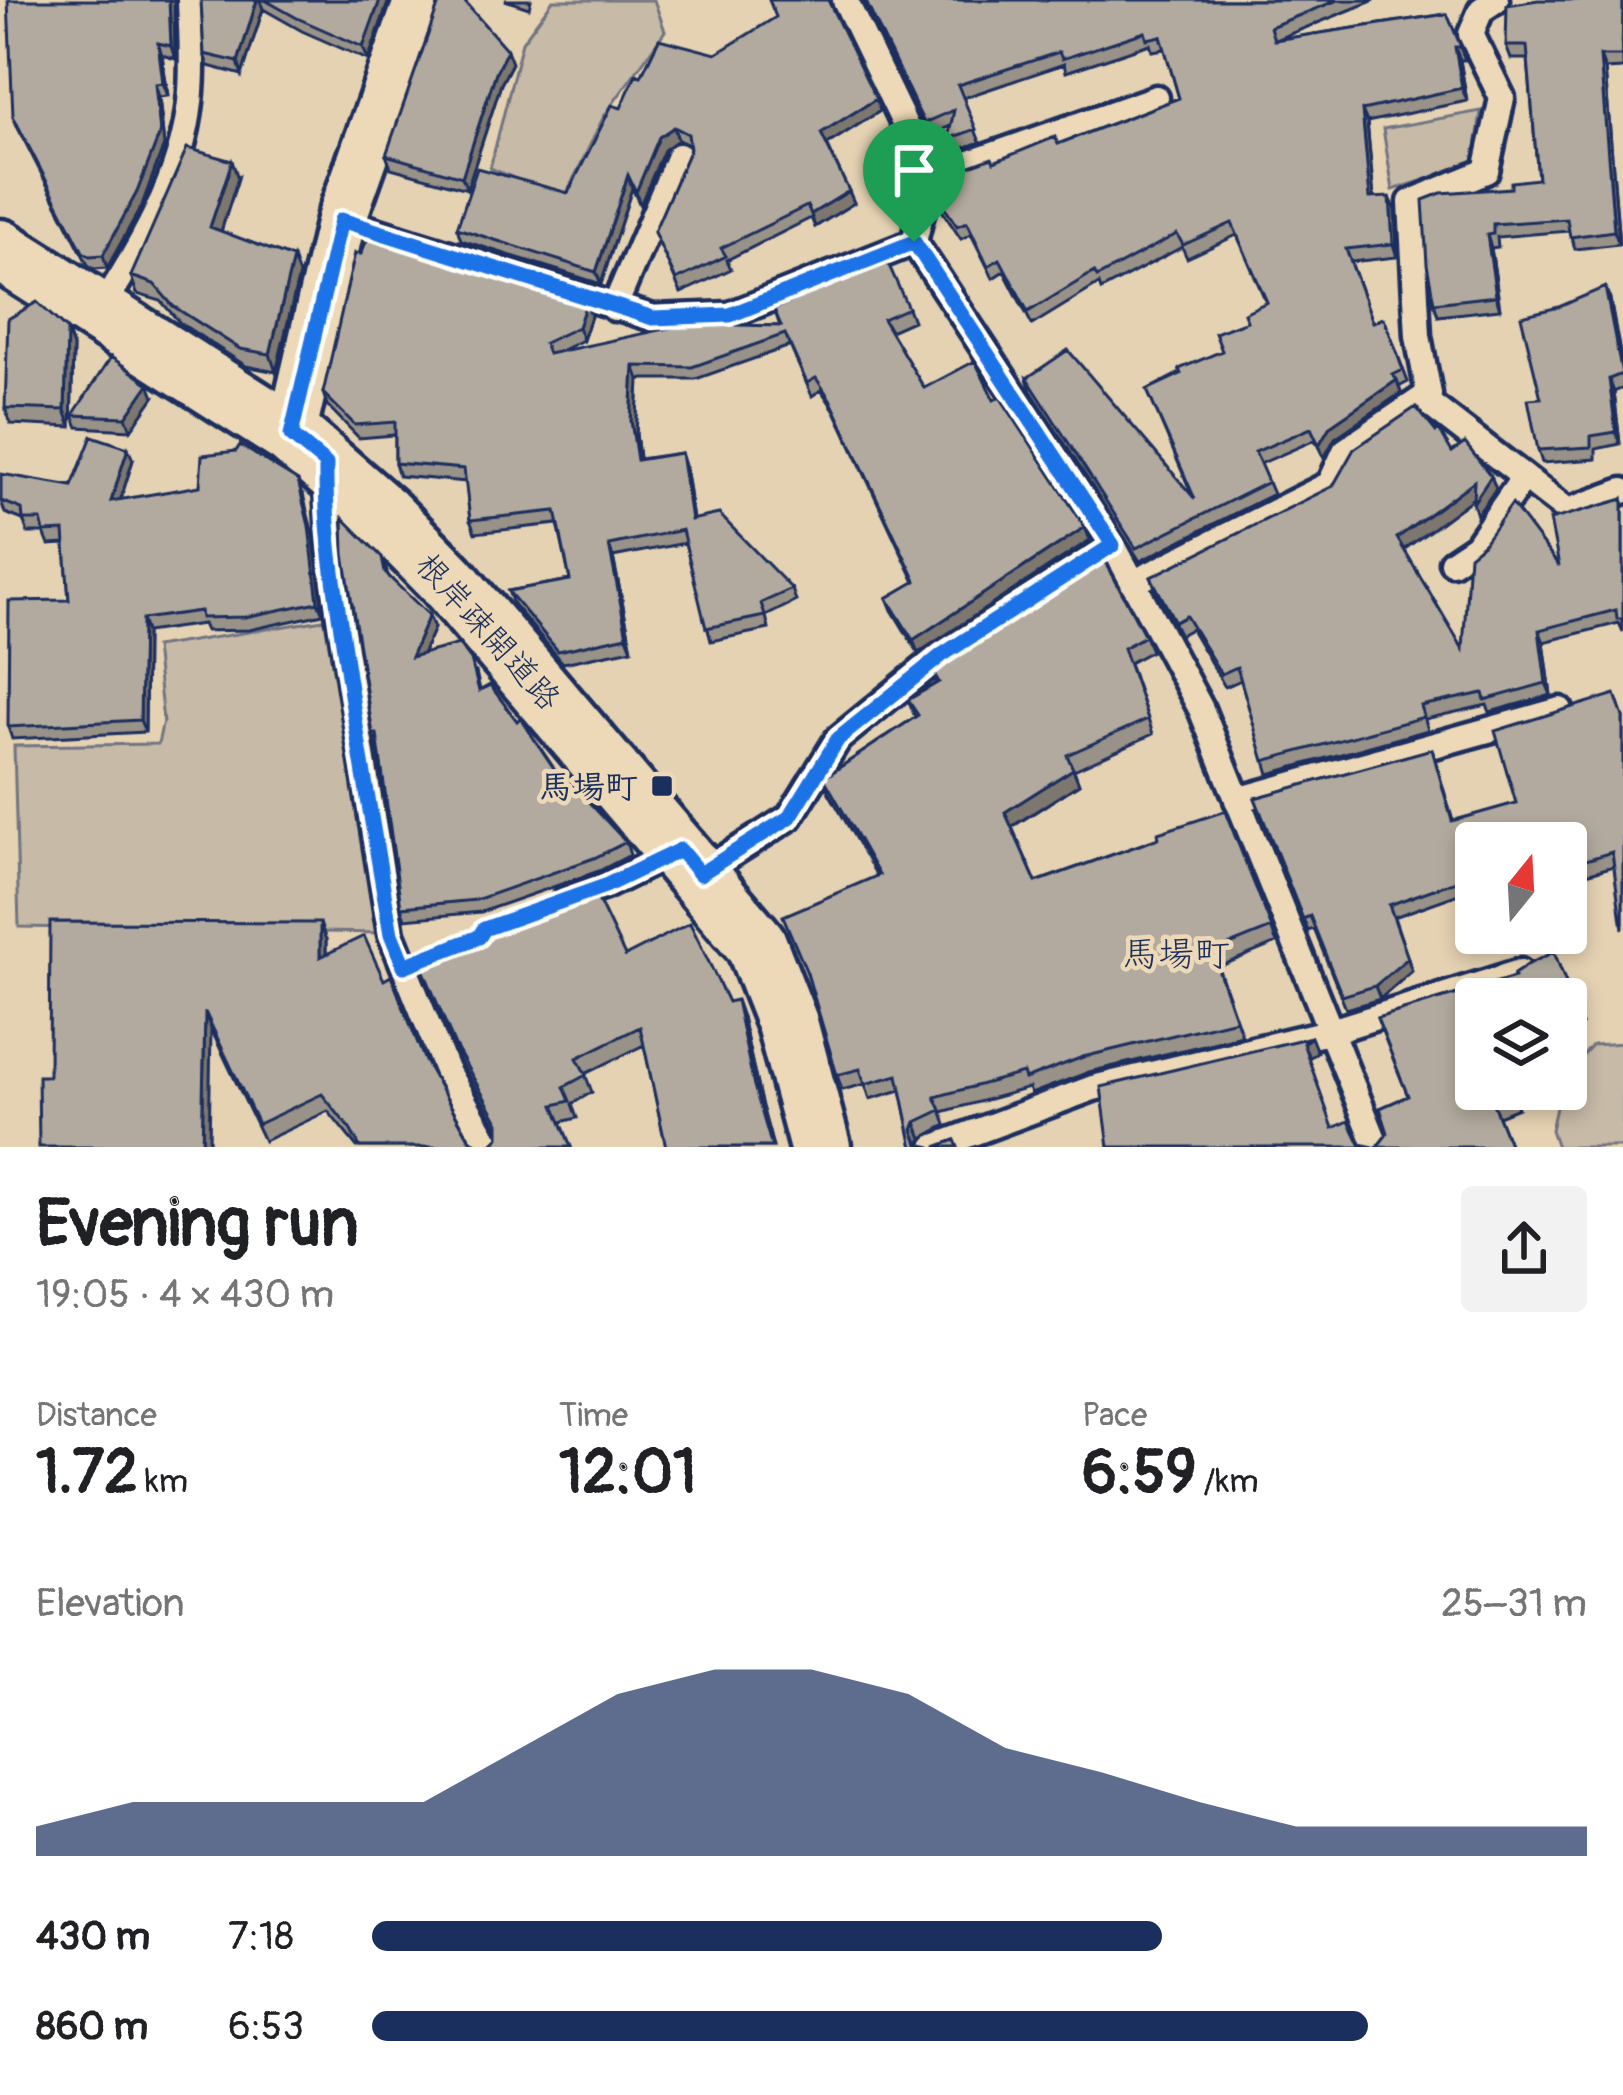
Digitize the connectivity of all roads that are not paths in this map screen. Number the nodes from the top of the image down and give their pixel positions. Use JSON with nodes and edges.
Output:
{"nodes":[{"id":1,"x":190,"y":0,"type":"edge"},
{"id":2,"x":845,"y":0,"type":"edge"},
{"id":3,"x":1496,"y":0,"type":"edge"},
{"id":4,"x":414,"y":2,"type":"edge"},
{"id":5,"x":1156,"y":98,"type":"dead end"},
{"id":6,"x":679,"y":155,"type":"edge"},
{"id":7,"x":930,"y":177,"type":"junction"},
{"id":8,"x":341,"y":220,"type":"junction"},
{"id":9,"x":914,"y":242,"type":"junction"},
{"id":10,"x":0,"y":250,"type":"edge"},
{"id":11,"x":614,"y":308,"type":"junction"},
{"id":12,"x":99,"y":312,"type":"junction"},
{"id":13,"x":1423,"y":399,"type":"junction"},
{"id":14,"x":309,"y":450,"type":"junction"},
{"id":15,"x":1524,"y":477,"type":"junction"},
{"id":16,"x":1623,"y":490,"type":"edge"},
{"id":17,"x":1113,"y":545,"type":"junction"},
{"id":18,"x":1452,"y":562,"type":"dead end"},
{"id":19,"x":1133,"y":583,"type":"junction"},
{"id":20,"x":1560,"y":710,"type":"edge"},
{"id":21,"x":1237,"y":800,"type":"junction"},
{"id":22,"x":690,"y":862,"type":"junction"},
{"id":23,"x":544,"y":908,"type":"edge"},
{"id":24,"x":1520,"y":972,"type":"edge"},
{"id":25,"x":1328,"y":1032,"type":"junction"},
{"id":26,"x":490,"y":1147,"type":"edge"},
{"id":27,"x":820,"y":1147,"type":"edge"},
{"id":28,"x":935,"y":1147,"type":"edge"},
{"id":29,"x":1377,"y":1147,"type":"edge"}],
"edges":[{"from":1,"to":12,"type":"lane"},
{"from":2,"to":7,"type":"lane"},
{"from":3,"to":13,"type":"lane"},
{"from":4,"to":8,"type":"street"},
{"from":5,"to":7,"type":"lane"},
{"from":6,"to":11,"type":"lane"},
{"from":7,"to":9,"type":"lane"},
{"from":8,"to":11,"type":"lane"},
{"from":8,"to":14,"type":"street"},
{"from":9,"to":11,"type":"lane"},
{"from":9,"to":17,"type":"lane"},
{"from":10,"to":12,"type":"street","name":"根岸疎開道路"},
{"from":12,"to":14,"type":"street","name":"根岸疎開道路"},
{"from":13,"to":15,"type":"lane"},
{"from":13,"to":19,"type":"lane"},
{"from":14,"to":22,"type":"street","name":"根岸疎開道路"},
{"from":14,"to":26,"type":"lane"},
{"from":15,"to":16,"type":"lane"},
{"from":15,"to":18,"type":"lane"},
{"from":17,"to":19,"type":"lane"},
{"from":17,"to":22,"type":"lane"},
{"from":19,"to":21,"type":"lane"},
{"from":20,"to":21,"type":"lane"},
{"from":21,"to":25,"type":"lane"},
{"from":22,"to":23,"type":"lane"},
{"from":22,"to":27,"type":"street","name":"根岸疎開道路"},
{"from":24,"to":25,"type":"lane"},
{"from":25,"to":28,"type":"lane"},
{"from":25,"to":29,"type":"lane"}]}
